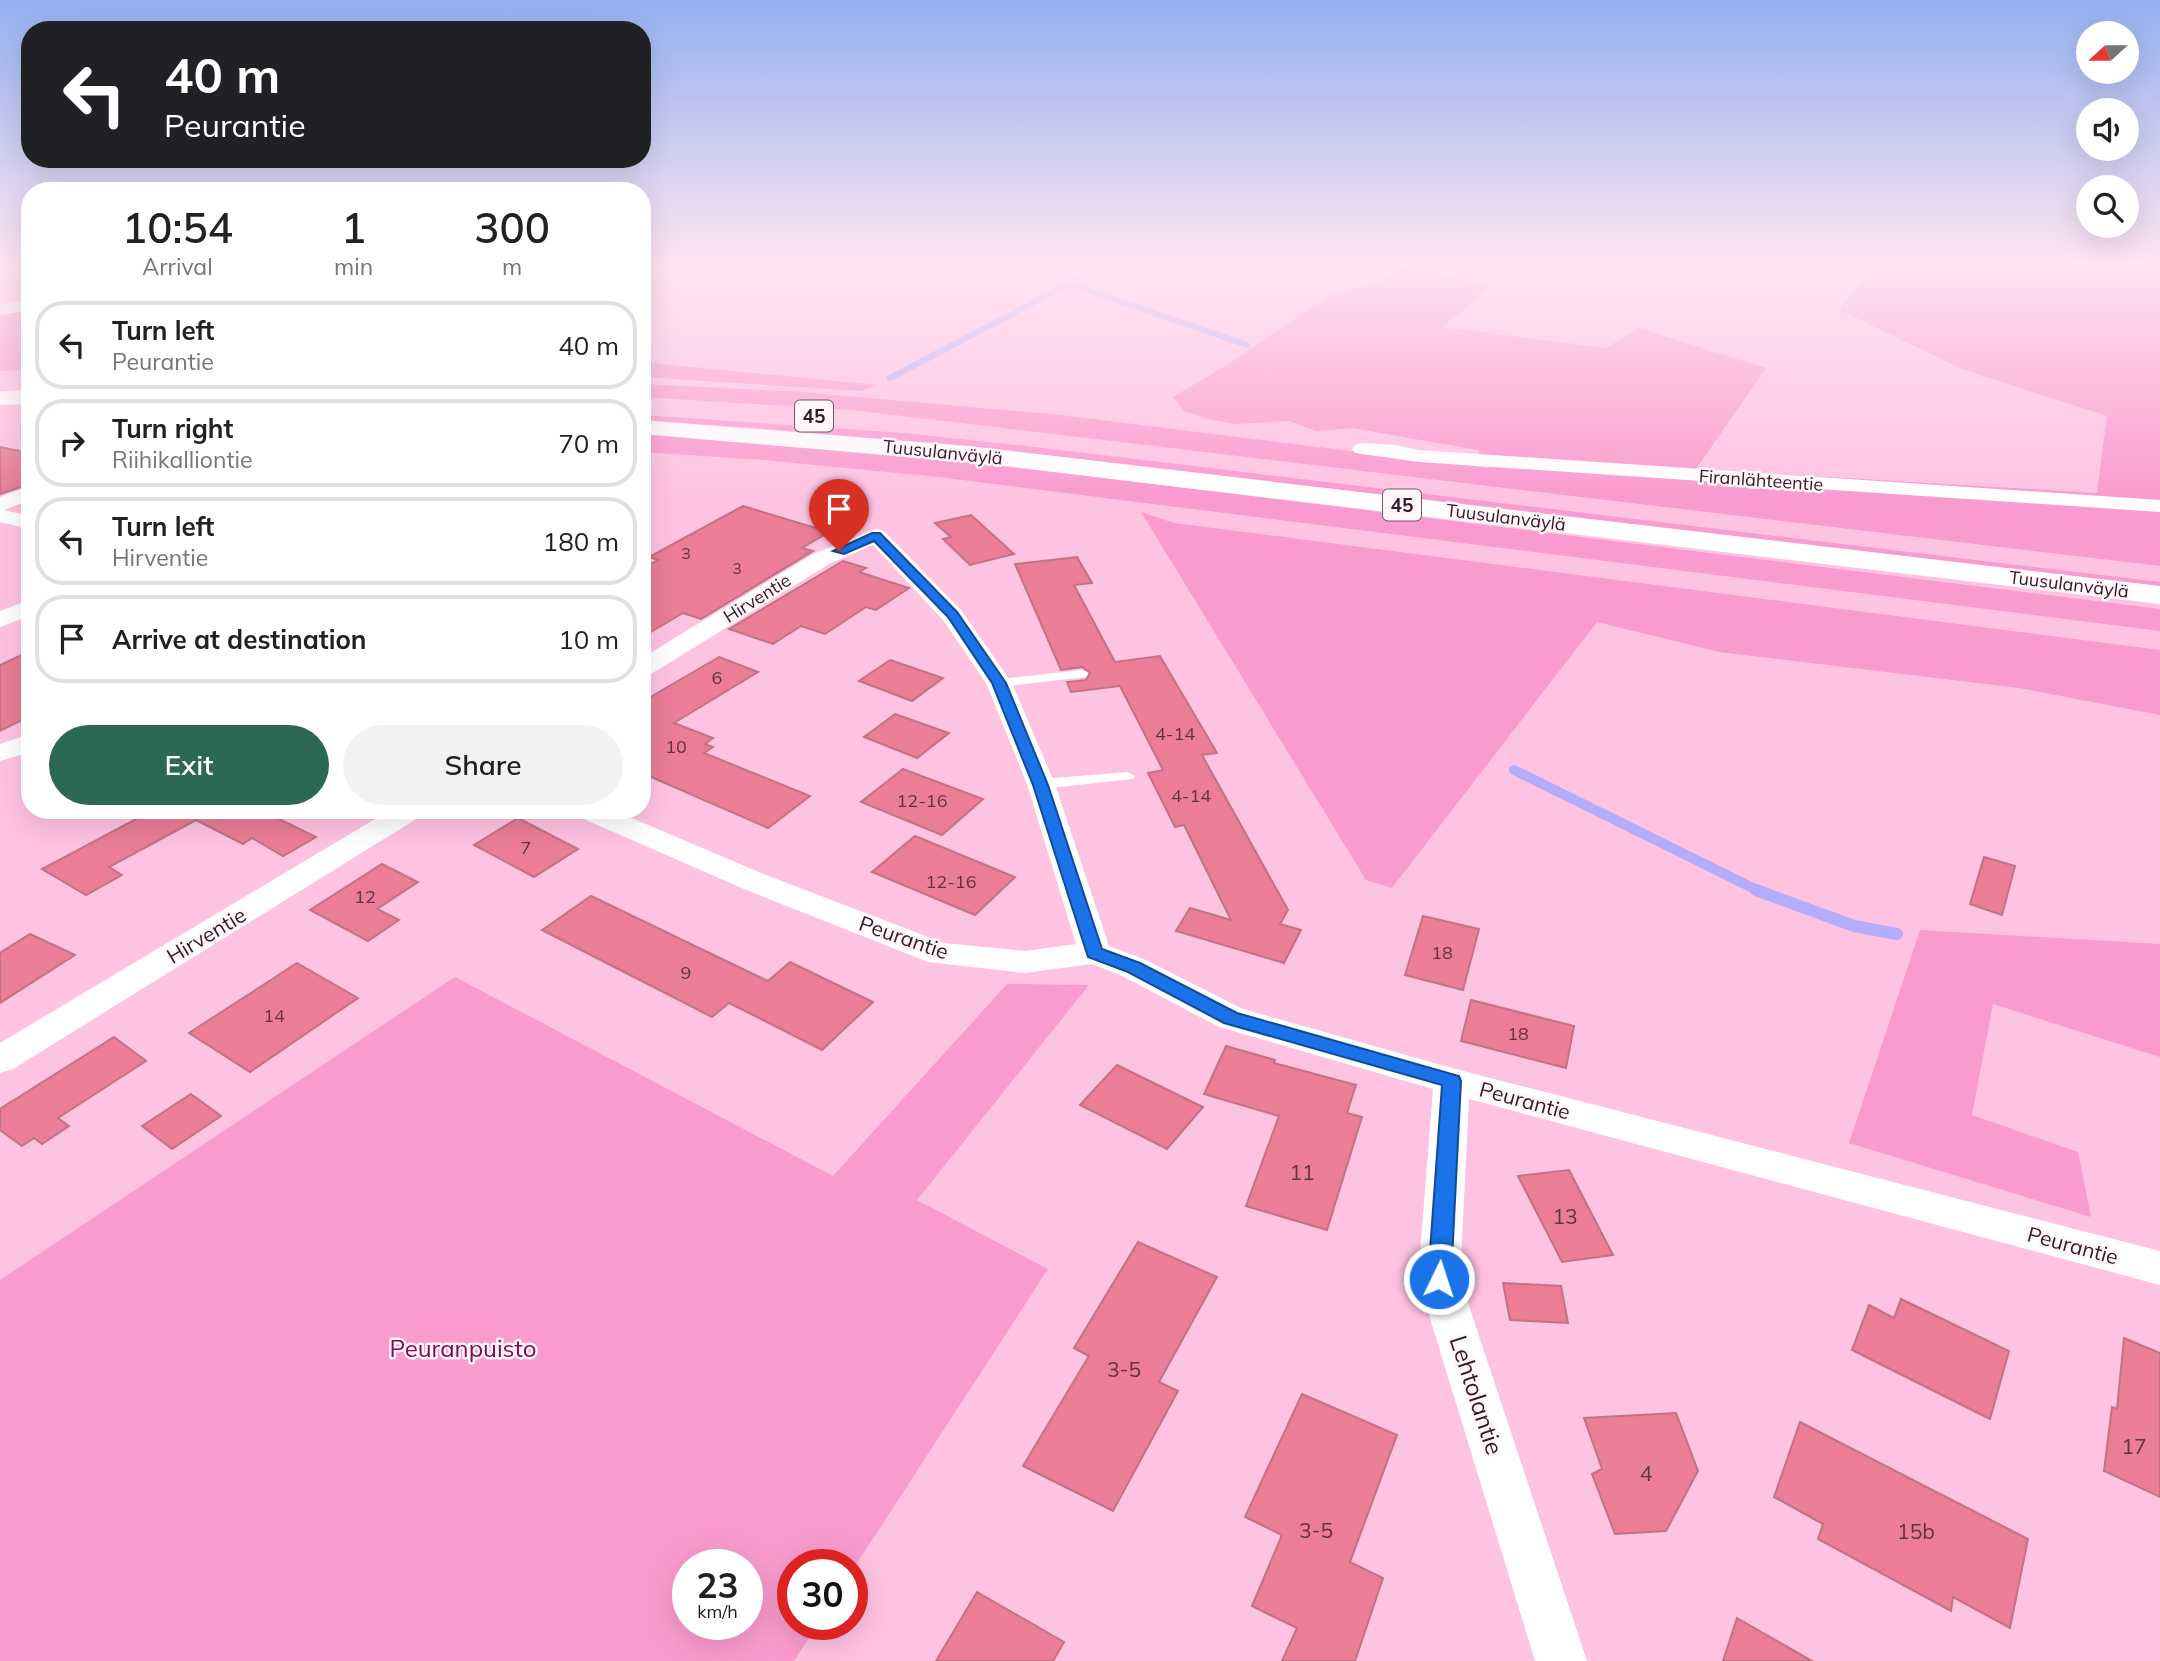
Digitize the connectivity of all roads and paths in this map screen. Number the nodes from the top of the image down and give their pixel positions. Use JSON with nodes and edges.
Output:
{"nodes":[{"id":1,"x":21,"y":397,"type":"edge"},
{"id":2,"x":0,"y":398,"type":"edge"},
{"id":3,"x":651,"y":406,"type":"edge"},
{"id":4,"x":734,"y":411,"type":"dead end"},
{"id":5,"x":0,"y":414,"type":"edge"},
{"id":6,"x":21,"y":414,"type":"edge"},
{"id":7,"x":651,"y":428,"type":"edge"},
{"id":8,"x":958,"y":430,"type":"dead end"},
{"id":9,"x":1362,"y":449,"type":"dead end"},
{"id":10,"x":21,"y":496,"type":"edge"},
{"id":11,"x":0,"y":505,"type":"edge"},
{"id":12,"x":2160,"y":506,"type":"edge"},
{"id":13,"x":0,"y":516,"type":"edge"},
{"id":14,"x":21,"y":521,"type":"edge"},
{"id":15,"x":2160,"y":572,"type":"edge"},
{"id":16,"x":2160,"y":595,"type":"edge"},
{"id":17,"x":21,"y":611,"type":"edge"},
{"id":18,"x":0,"y":620,"type":"edge"},
{"id":19,"x":651,"y":663,"type":"edge"},
{"id":20,"x":1081,"y":674,"type":"dead end"},
{"id":21,"x":999,"y":683,"type":"junction"},
{"id":22,"x":21,"y":745,"type":"edge"},
{"id":23,"x":3,"y":752,"type":"dead end"},
{"id":24,"x":1128,"y":776,"type":"dead end"},
{"id":25,"x":1041,"y":785,"type":"junction"},
{"id":26,"x":396,"y":819,"type":"edge"},
{"id":27,"x":608,"y":819,"type":"edge"},
{"id":28,"x":1094,"y":953,"type":"junction"},
{"id":29,"x":0,"y":1060,"type":"edge"},
{"id":30,"x":1452,"y":1081,"type":"junction"},
{"id":31,"x":2160,"y":1268,"type":"edge"},
{"id":32,"x":1562,"y":1661,"type":"edge"}],
"edges":[{"from":1,"to":2,"type":"main road"},
{"from":3,"to":4,"type":"main road"},
{"from":5,"to":6,"type":"main road"},
{"from":7,"to":16,"type":"main road","name":"Tuusulanväylä","number":"45"},
{"from":8,"to":15,"type":"main road","name":"Tuusulanväylä","number":"45"},
{"from":9,"to":12,"type":"street","name":"Firanlähteentie"},
{"from":10,"to":11,"type":"street"},
{"from":13,"to":14,"type":"street"},
{"from":17,"to":18,"type":"street"},
{"from":19,"to":21,"type":"street","name":"Hirventie"},
{"from":20,"to":21,"type":"lane"},
{"from":21,"to":25,"type":"street"},
{"from":22,"to":23,"type":"street"},
{"from":24,"to":25,"type":"lane"},
{"from":25,"to":28,"type":"street"},
{"from":26,"to":29,"type":"street","name":"Hirventie"},
{"from":27,"to":28,"type":"street","name":"Peurantie"},
{"from":28,"to":30,"type":"street","name":"Peurantie"},
{"from":30,"to":31,"type":"street","name":"Peurantie"},
{"from":30,"to":32,"type":"street","name":"Lehtolantie"}]}
